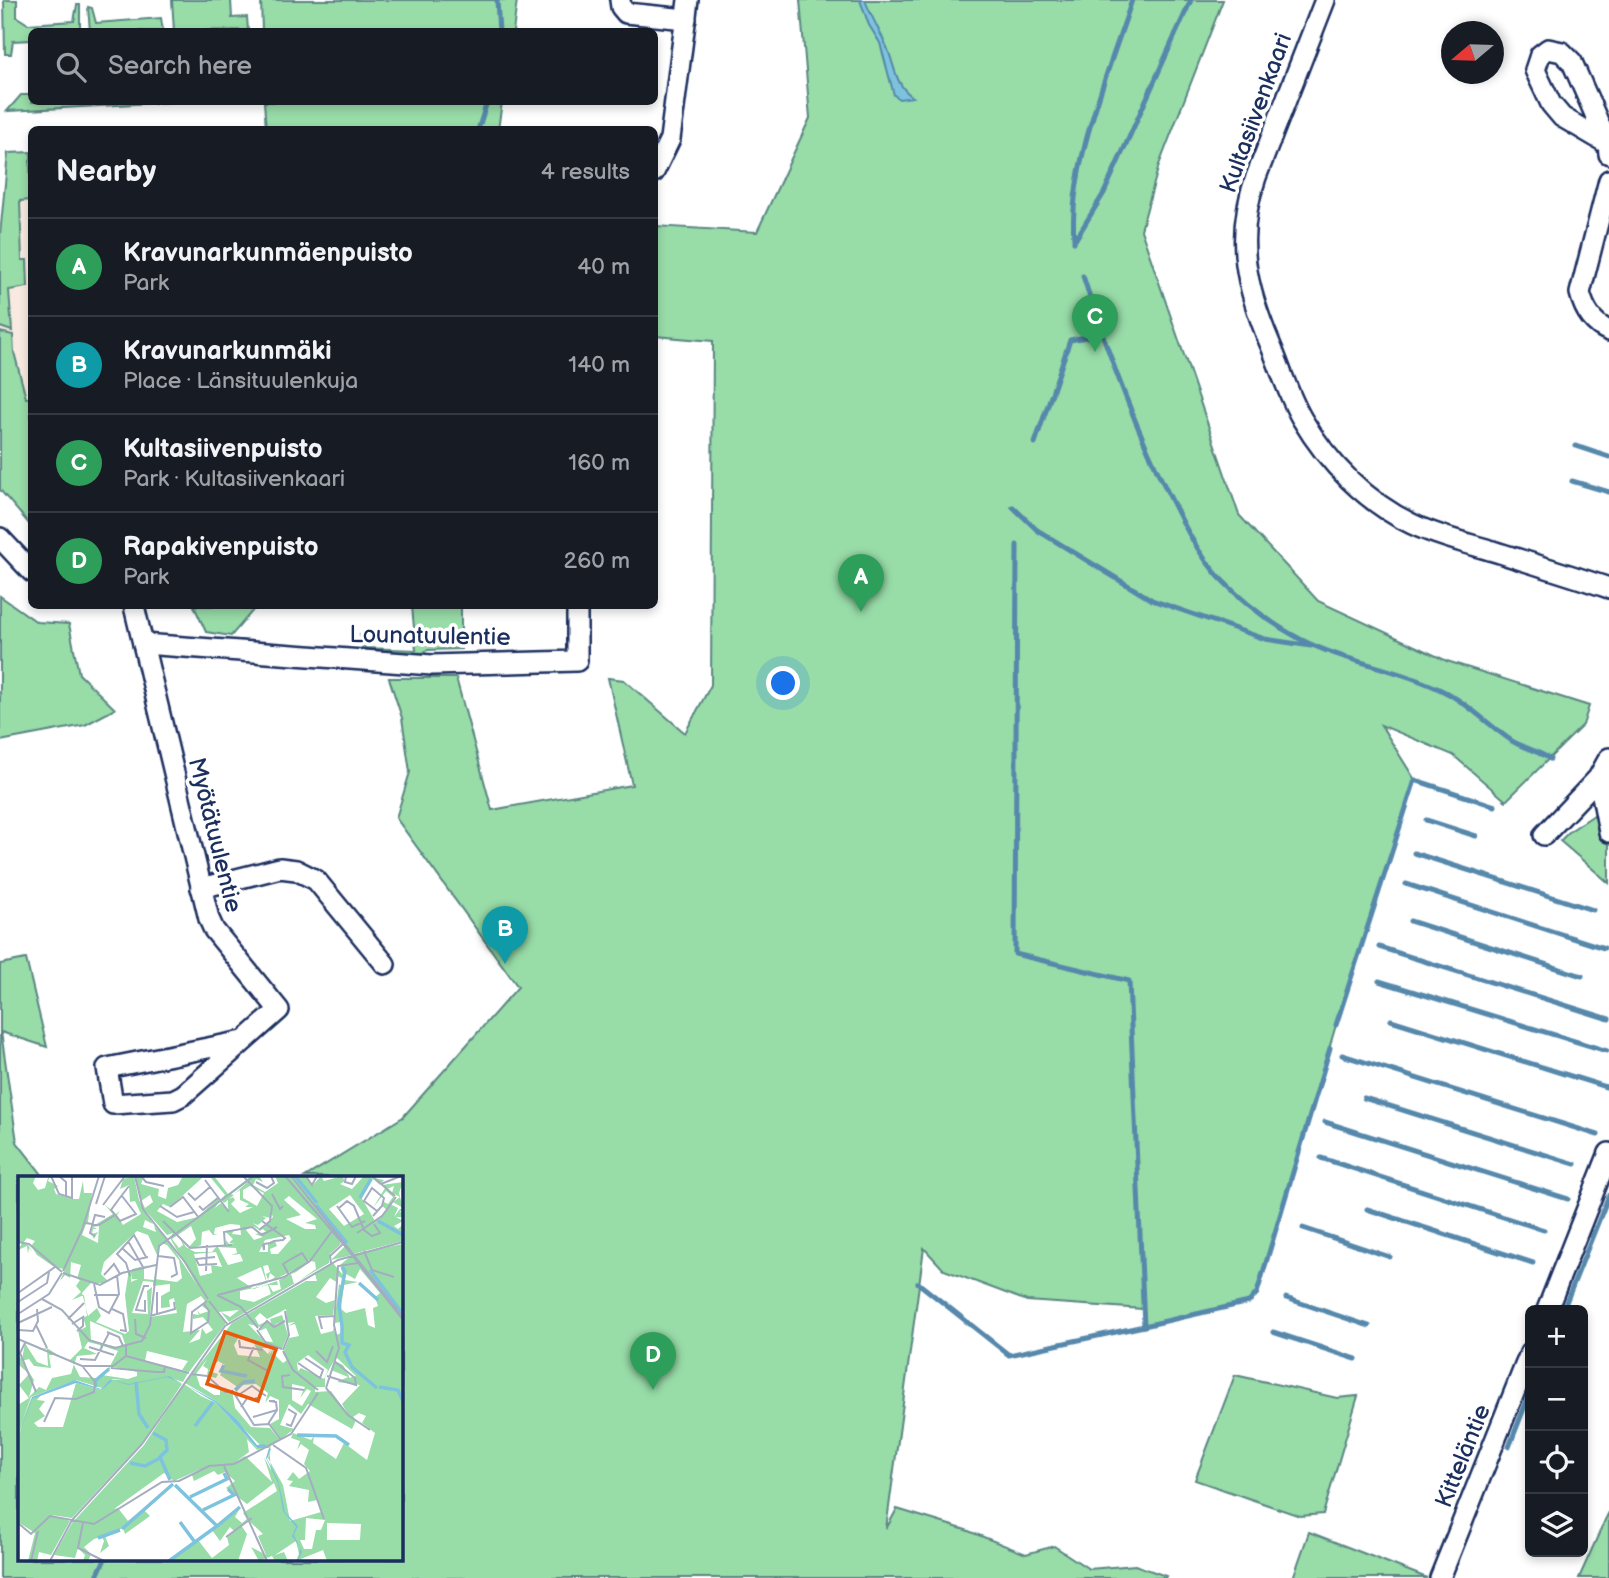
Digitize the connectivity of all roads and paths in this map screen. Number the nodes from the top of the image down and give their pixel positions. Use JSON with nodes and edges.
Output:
{"nodes":[{"id":1,"x":620,"y":0,"type":"edge"},
{"id":2,"x":1325,"y":0,"type":"edge"},
{"id":3,"x":687,"y":10,"type":"edge"},
{"id":4,"x":1608,"y":149,"type":"edge"},
{"id":5,"x":658,"y":164,"type":"edge"},
{"id":6,"x":1609,"y":180,"type":"edge"},
{"id":7,"x":1609,"y":331,"type":"edge"},
{"id":8,"x":0,"y":538,"type":"edge"},
{"id":9,"x":28,"y":568,"type":"edge"},
{"id":10,"x":1609,"y":587,"type":"edge"},
{"id":11,"x":135,"y":609,"type":"edge"},
{"id":12,"x":577,"y":609,"type":"edge"},
{"id":13,"x":143,"y":644,"type":"junction"},
{"id":14,"x":1607,"y":763,"type":"edge"},
{"id":15,"x":1609,"y":832,"type":"edge"},
{"id":16,"x":1544,"y":835,"type":"dead end"},
{"id":17,"x":201,"y":888,"type":"junction"},
{"id":18,"x":385,"y":964,"type":"dead end"},
{"id":19,"x":243,"y":1041,"type":"junction"},
{"id":20,"x":1609,"y":1153,"type":"edge"},
{"id":21,"x":1549,"y":1305,"type":"edge"},
{"id":22,"x":1525,"y":1366,"type":"edge"},
{"id":23,"x":1440,"y":1578,"type":"edge"}],
"edges":[{"from":1,"to":3,"type":"street"},
{"from":2,"to":10,"type":"street","name":"Kultasiivenkaari"},
{"from":3,"to":5,"type":"street"},
{"from":4,"to":4,"type":"street"},
{"from":6,"to":7,"type":"street"},
{"from":8,"to":9,"type":"street"},
{"from":11,"to":13,"type":"street","name":"Myötätuulentie"},
{"from":12,"to":13,"type":"street","name":"Lounatuulentie"},
{"from":13,"to":17,"type":"street","name":"Myötätuulentie"},
{"from":14,"to":15,"type":"street"},
{"from":14,"to":16,"type":"street"},
{"from":17,"to":18,"type":"street"},
{"from":17,"to":19,"type":"street","name":"Myötätuulentie"},
{"from":19,"to":19,"type":"street","name":"Myötätuulentie"},
{"from":20,"to":21,"type":"street"},
{"from":22,"to":23,"type":"street","name":"Kitteläntie"}]}
